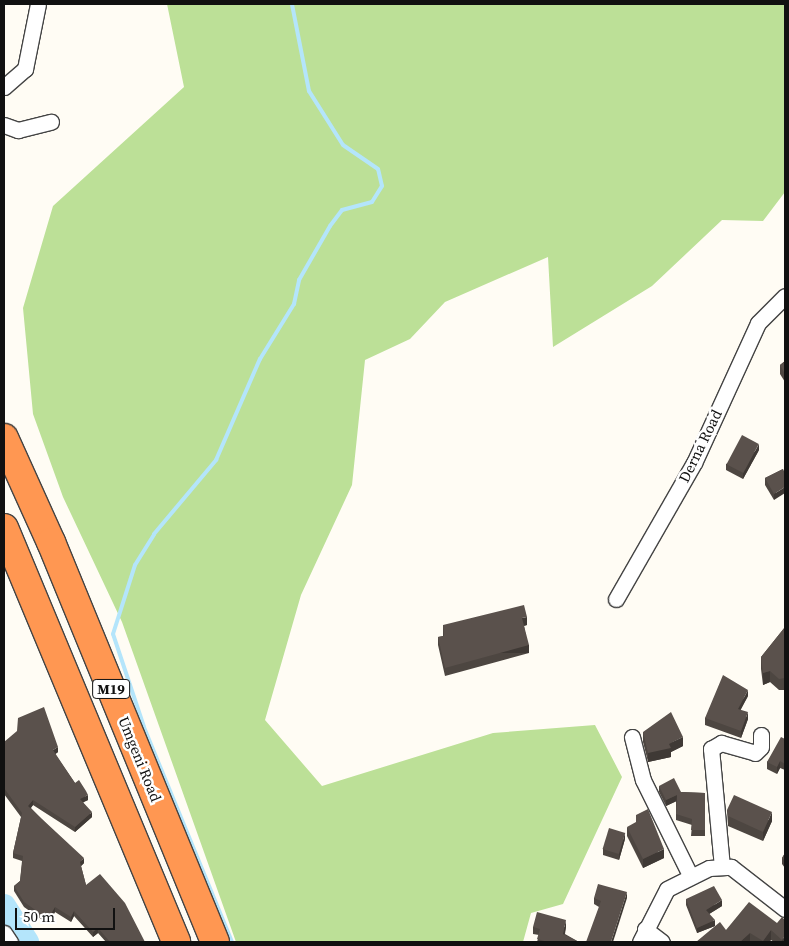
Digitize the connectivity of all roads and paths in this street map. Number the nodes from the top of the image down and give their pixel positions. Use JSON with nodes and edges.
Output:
{"nodes":[{"id":1,"x":38,"y":4,"type":"edge"},
{"id":2,"x":4,"y":87,"type":"edge"},
{"id":3,"x":51,"y":122,"type":"dead end"},
{"id":4,"x":4,"y":125,"type":"edge"},
{"id":5,"x":785,"y":296,"type":"edge"},
{"id":6,"x":4,"y":438,"type":"edge"},
{"id":7,"x":4,"y":528,"type":"edge"},
{"id":8,"x":616,"y":600,"type":"dead end"},
{"id":9,"x":761,"y":736,"type":"dead end"},
{"id":10,"x":632,"y":737,"type":"dead end"},
{"id":11,"x":722,"y":867,"type":"junction"},
{"id":12,"x":690,"y":875,"type":"junction"},
{"id":13,"x":785,"y":909,"type":"edge"},
{"id":14,"x":4,"y":933,"type":"edge"},
{"id":15,"x":642,"y":936,"type":"edge"},
{"id":16,"x":10,"y":942,"type":"edge"},
{"id":17,"x":176,"y":942,"type":"edge"},
{"id":18,"x":215,"y":942,"type":"edge"},
{"id":19,"x":662,"y":942,"type":"edge"}],
"edges":[{"from":1,"to":2,"type":"street"},
{"from":3,"to":4,"type":"street"},
{"from":5,"to":8,"type":"street","name":"Derna Road"},
{"from":6,"to":18,"type":"highway","name":"Umgeni Road","number":"M19"},
{"from":7,"to":17,"type":"highway","number":"M19"},
{"from":9,"to":11,"type":"street"},
{"from":10,"to":12,"type":"street"},
{"from":11,"to":12,"type":"street"},
{"from":11,"to":13,"type":"street"},
{"from":12,"to":15,"type":"street"},
{"from":14,"to":16,"type":"street"},
{"from":15,"to":19,"type":"street"}]}
